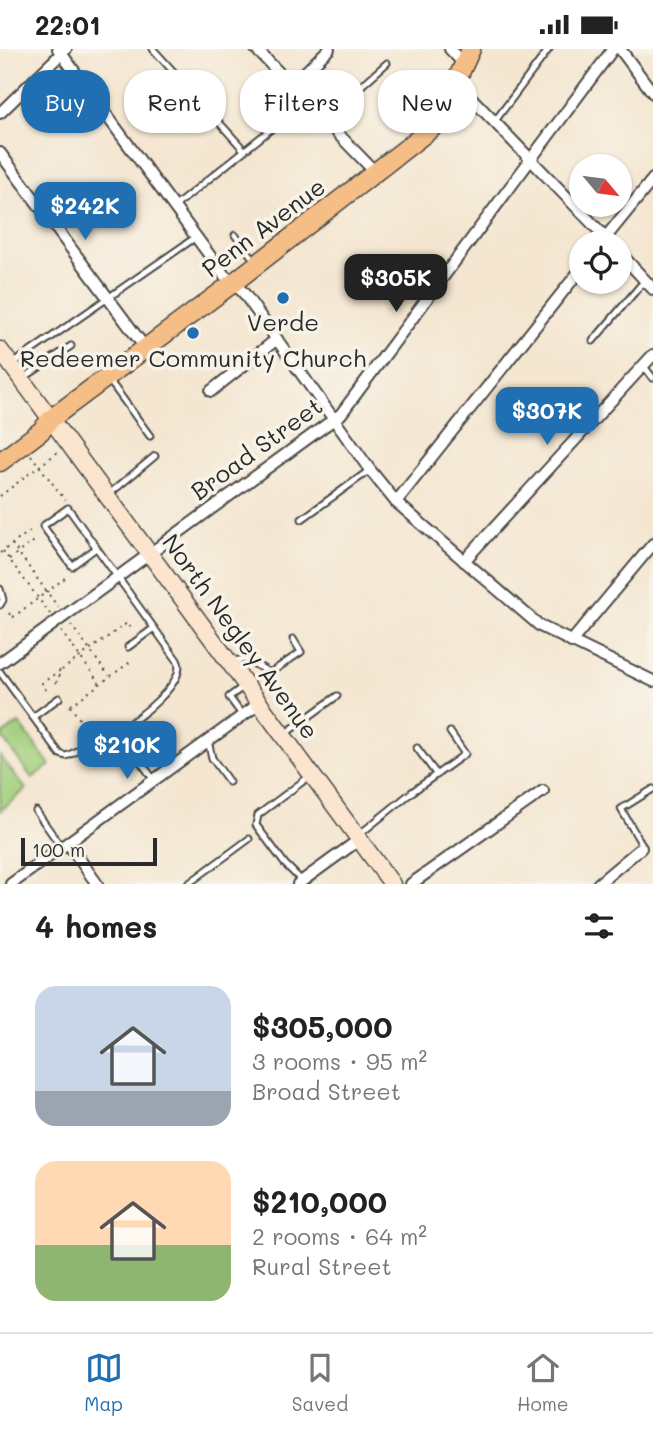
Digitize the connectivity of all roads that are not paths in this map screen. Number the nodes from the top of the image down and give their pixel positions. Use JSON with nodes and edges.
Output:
{"nodes":[{"id":1,"x":153,"y":49,"type":"edge"},
{"id":2,"x":256,"y":49,"type":"edge"},
{"id":3,"x":329,"y":49,"type":"edge"},
{"id":4,"x":450,"y":49,"type":"edge"},
{"id":5,"x":548,"y":49,"type":"edge"},
{"id":6,"x":612,"y":49,"type":"edge"},
{"id":7,"x":620,"y":49,"type":"edge"},
{"id":8,"x":62,"y":50,"type":"edge"},
{"id":9,"x":468,"y":57,"type":"edge"},
{"id":10,"x":387,"y":63,"type":"dead end"},
{"id":11,"x":276,"y":70,"type":"edge"},
{"id":12,"x":307,"y":70,"type":"edge"},
{"id":13,"x":364,"y":84,"type":"edge"},
{"id":14,"x":652,"y":88,"type":"edge"},
{"id":15,"x":477,"y":103,"type":"edge"},
{"id":16,"x":0,"y":113,"type":"edge"},
{"id":17,"x":495,"y":121,"type":"junction"},
{"id":18,"x":266,"y":133,"type":"edge"},
{"id":19,"x":337,"y":133,"type":"edge"},
{"id":20,"x":426,"y":133,"type":"edge"},
{"id":21,"x":244,"y":150,"type":"junction"},
{"id":22,"x":0,"y":153,"type":"edge"},
{"id":23,"x":530,"y":159,"type":"junction"},
{"id":24,"x":376,"y":173,"type":"junction"},
{"id":25,"x":653,"y":179,"type":"edge"},
{"id":26,"x":174,"y":207,"type":"junction"},
{"id":27,"x":596,"y":231,"type":"edge"},
{"id":28,"x":614,"y":231,"type":"edge"},
{"id":29,"x":236,"y":235,"type":"dead end"},
{"id":30,"x":196,"y":237,"type":"junction"},
{"id":31,"x":258,"y":264,"type":"junction"},
{"id":32,"x":632,"y":266,"type":"edge"},
{"id":33,"x":233,"y":283,"type":"junction"},
{"id":34,"x":569,"y":284,"type":"edge"},
{"id":35,"x":649,"y":284,"type":"edge"},
{"id":36,"x":107,"y":299,"type":"junction"},
{"id":37,"x":277,"y":339,"type":"junction"},
{"id":38,"x":593,"y":341,"type":"dead end"},
{"id":39,"x":71,"y":345,"type":"dead end"},
{"id":40,"x":146,"y":349,"type":"junction"},
{"id":41,"x":0,"y":350,"type":"edge"},
{"id":42,"x":653,"y":355,"type":"edge"},
{"id":43,"x":11,"y":365,"type":"junction"},
{"id":44,"x":643,"y":365,"type":"junction"},
{"id":45,"x":107,"y":377,"type":"junction"},
{"id":46,"x":653,"y":378,"type":"edge"},
{"id":47,"x":22,"y":379,"type":"junction"},
{"id":48,"x":212,"y":391,"type":"dead end"},
{"id":49,"x":52,"y":418,"type":"junction"},
{"id":50,"x":334,"y":420,"type":"junction"},
{"id":51,"x":150,"y":436,"type":"dead end"},
{"id":52,"x":0,"y":447,"type":"edge"},
{"id":53,"x":155,"y":456,"type":"dead end"},
{"id":54,"x":0,"y":462,"type":"edge"},
{"id":55,"x":370,"y":470,"type":"junction"},
{"id":56,"x":108,"y":495,"type":"junction"},
{"id":57,"x":396,"y":502,"type":"junction"},
{"id":58,"x":303,"y":519,"type":"dead end"},
{"id":59,"x":653,"y":544,"type":"edge"},
{"id":60,"x":96,"y":548,"type":"junction"},
{"id":61,"x":150,"y":552,"type":"junction"},
{"id":62,"x":464,"y":561,"type":"junction"},
{"id":63,"x":117,"y":576,"type":"junction"},
{"id":64,"x":0,"y":589,"type":"edge"},
{"id":65,"x":0,"y":605,"type":"edge"},
{"id":66,"x":155,"y":628,"type":"junction"},
{"id":67,"x":293,"y":639,"type":"dead end"},
{"id":68,"x":571,"y":642,"type":"junction"},
{"id":69,"x":128,"y":647,"type":"dead end"},
{"id":70,"x":230,"y":661,"type":"junction"},
{"id":71,"x":0,"y":663,"type":"edge"},
{"id":72,"x":0,"y":672,"type":"edge"},
{"id":73,"x":653,"y":681,"type":"edge"},
{"id":74,"x":246,"y":684,"type":"junction"},
{"id":75,"x":337,"y":696,"type":"dead end"},
{"id":76,"x":60,"y":698,"type":"dead end"},
{"id":77,"x":260,"y":703,"type":"junction"},
{"id":78,"x":243,"y":716,"type":"junction"},
{"id":79,"x":33,"y":717,"type":"junction"},
{"id":80,"x":450,"y":732,"type":"dead end"},
{"id":81,"x":283,"y":735,"type":"junction"},
{"id":82,"x":208,"y":741,"type":"junction"},
{"id":83,"x":417,"y":748,"type":"dead end"},
{"id":84,"x":132,"y":750,"type":"dead end"},
{"id":85,"x":312,"y":775,"type":"junction"},
{"id":86,"x":437,"y":775,"type":"junction"},
{"id":87,"x":155,"y":780,"type":"junction"},
{"id":88,"x":229,"y":782,"type":"dead end"},
{"id":89,"x":653,"y":789,"type":"edge"},
{"id":90,"x":542,"y":791,"type":"dead end"},
{"id":91,"x":36,"y":811,"type":"dead end"},
{"id":92,"x":359,"y":838,"type":"junction"},
{"id":93,"x":249,"y":839,"type":"dead end"},
{"id":94,"x":65,"y":846,"type":"junction"},
{"id":95,"x":641,"y":848,"type":"joint"},
{"id":96,"x":300,"y":883,"type":"edge"},
{"id":97,"x":11,"y":884,"type":"edge"},
{"id":98,"x":97,"y":884,"type":"edge"},
{"id":99,"x":188,"y":884,"type":"edge"},
{"id":100,"x":392,"y":884,"type":"edge"},
{"id":101,"x":411,"y":884,"type":"edge"},
{"id":102,"x":598,"y":884,"type":"edge"}],
"edges":[{"from":1,"to":21,"type":"lane"},
{"from":2,"to":11,"type":"street"},
{"from":3,"to":12,"type":"street"},
{"from":4,"to":9,"type":"street"},
{"from":5,"to":17,"type":"lane"},
{"from":6,"to":23,"type":"street","name":"Broad Street"},
{"from":7,"to":14,"type":"street"},
{"from":8,"to":16,"type":"street"},
{"from":8,"to":26,"type":"street"},
{"from":10,"to":13,"type":"lane"},
{"from":15,"to":17,"type":"street"},
{"from":17,"to":23,"type":"street"},
{"from":18,"to":21,"type":"lane"},
{"from":19,"to":24,"type":"street"},
{"from":20,"to":24,"type":"main road","name":"Penn Avenue"},
{"from":21,"to":26,"type":"lane"},
{"from":22,"to":36,"type":"street"},
{"from":23,"to":27,"type":"street"},
{"from":23,"to":50,"type":"street","name":"Broad Street"},
{"from":24,"to":31,"type":"main road","name":"Penn Avenue"},
{"from":25,"to":28,"type":"street"},
{"from":26,"to":30,"type":"street"},
{"from":29,"to":31,"type":"lane"},
{"from":30,"to":33,"type":"street"},
{"from":30,"to":36,"type":"lane"},
{"from":31,"to":33,"type":"main road","name":"Penn Avenue"},
{"from":32,"to":35,"type":"street"},
{"from":33,"to":37,"type":"street"},
{"from":33,"to":40,"type":"main road","name":"Penn Avenue"},
{"from":34,"to":57,"type":"street"},
{"from":35,"to":38,"type":"lane"},
{"from":36,"to":40,"type":"street"},
{"from":36,"to":43,"type":"lane"},
{"from":37,"to":48,"type":"street"},
{"from":37,"to":50,"type":"street"},
{"from":39,"to":47,"type":"lane"},
{"from":40,"to":45,"type":"main road","name":"Penn Avenue"},
{"from":41,"to":43,"type":"main road","name":"North Negley Avenue"},
{"from":42,"to":44,"type":"street"},
{"from":43,"to":47,"type":"main road","name":"North Negley Avenue"},
{"from":44,"to":46,"type":"lane"},
{"from":44,"to":62,"type":"street"},
{"from":45,"to":49,"type":"main road","name":"Penn Avenue"},
{"from":45,"to":51,"type":"lane"},
{"from":47,"to":49,"type":"main road","name":"North Negley Avenue"},
{"from":49,"to":52,"type":"main road","name":"Penn Avenue"},
{"from":49,"to":54,"type":"main road","name":"Penn Avenue"},
{"from":49,"to":56,"type":"main road","name":"North Negley Avenue"},
{"from":50,"to":55,"type":"street"},
{"from":50,"to":61,"type":"street","name":"Broad Street"},
{"from":53,"to":56,"type":"lane"},
{"from":55,"to":57,"type":"street"},
{"from":55,"to":58,"type":"lane"},
{"from":56,"to":61,"type":"main road","name":"North Negley Avenue"},
{"from":57,"to":62,"type":"street"},
{"from":59,"to":68,"type":"street"},
{"from":60,"to":60,"type":"lane"},
{"from":60,"to":63,"type":"lane"},
{"from":61,"to":63,"type":"street","name":"Broad Street"},
{"from":61,"to":70,"type":"main road","name":"North Negley Avenue"},
{"from":62,"to":68,"type":"street"},
{"from":63,"to":66,"type":"lane"},
{"from":63,"to":71,"type":"street","name":"Broad Street"},
{"from":64,"to":65,"type":"lane"},
{"from":66,"to":69,"type":"lane"},
{"from":66,"to":79,"type":"lane"},
{"from":67,"to":70,"type":"lane"},
{"from":68,"to":73,"type":"street"},
{"from":70,"to":74,"type":"main road","name":"North Negley Avenue"},
{"from":72,"to":79,"type":"lane"},
{"from":74,"to":77,"type":"main road","name":"North Negley Avenue"},
{"from":74,"to":78,"type":"lane"},
{"from":75,"to":81,"type":"lane"},
{"from":76,"to":79,"type":"lane"},
{"from":77,"to":78,"type":"street"},
{"from":77,"to":81,"type":"main road","name":"North Negley Avenue"},
{"from":78,"to":82,"type":"street"},
{"from":80,"to":86,"type":"lane"},
{"from":81,"to":85,"type":"main road","name":"North Negley Avenue"},
{"from":82,"to":87,"type":"street"},
{"from":82,"to":88,"type":"lane"},
{"from":83,"to":86,"type":"lane"},
{"from":84,"to":87,"type":"lane"},
{"from":85,"to":92,"type":"main road","name":"North Negley Avenue"},
{"from":85,"to":96,"type":"lane"},
{"from":86,"to":92,"type":"lane"},
{"from":87,"to":94,"type":"street"},
{"from":89,"to":95,"type":"lane"},
{"from":90,"to":101,"type":"street"},
{"from":91,"to":94,"type":"lane"},
{"from":92,"to":96,"type":"street"},
{"from":92,"to":100,"type":"main road","name":"North Negley Avenue"},
{"from":93,"to":99,"type":"lane"},
{"from":94,"to":97,"type":"street"},
{"from":94,"to":98,"type":"street"},
{"from":95,"to":102,"type":"street"}]}
